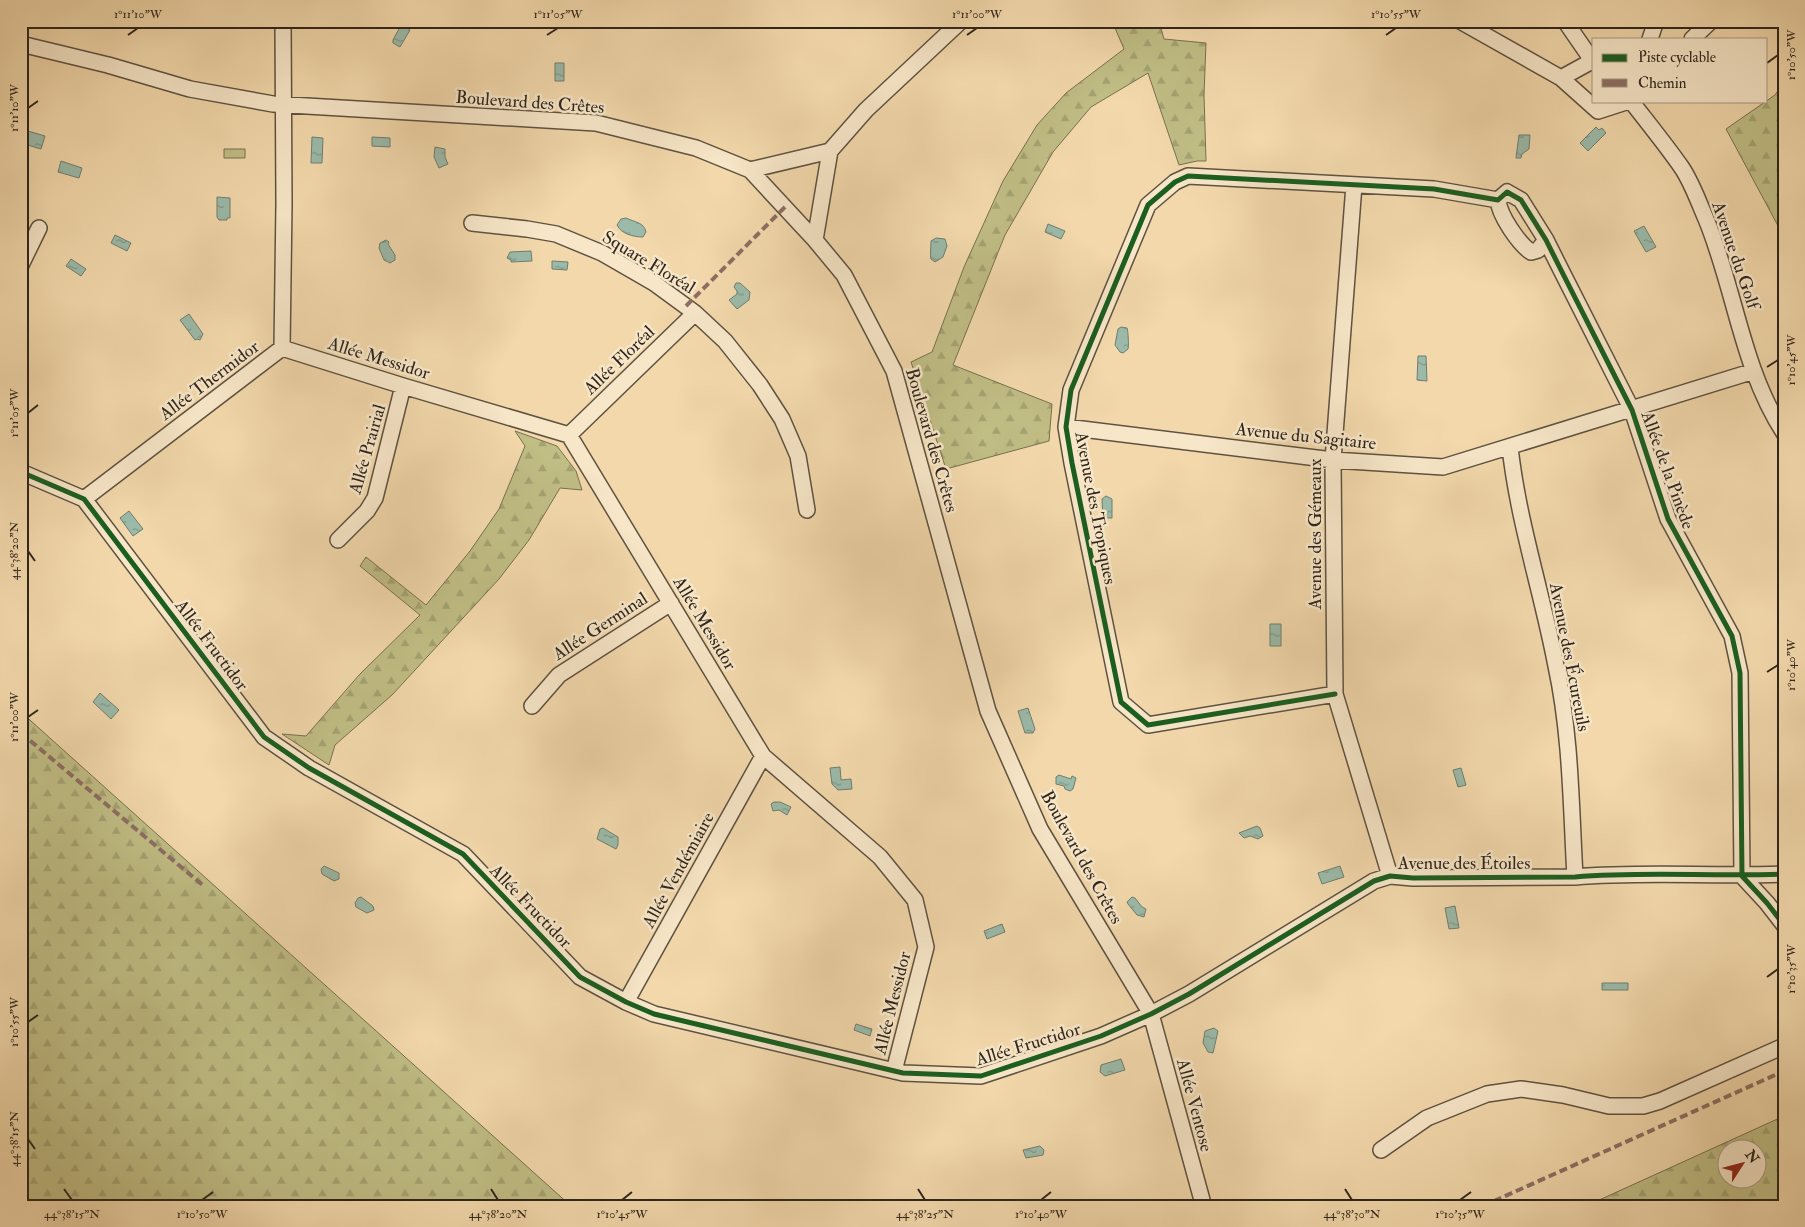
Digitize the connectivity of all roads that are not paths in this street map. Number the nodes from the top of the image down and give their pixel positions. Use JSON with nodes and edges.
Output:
{"nodes":[{"id":1,"x":283,"y":21,"type":"edge"},
{"id":2,"x":961,"y":21,"type":"edge"},
{"id":3,"x":1460,"y":21,"type":"edge"},
{"id":4,"x":1565,"y":21,"type":"edge"},
{"id":5,"x":1656,"y":21,"type":"edge"},
{"id":6,"x":1711,"y":21,"type":"edge"},
{"id":7,"x":1650,"y":38,"type":"edge"},
{"id":8,"x":1693,"y":38,"type":"edge"},
{"id":9,"x":21,"y":44,"type":"edge"},
{"id":10,"x":1592,"y":61,"type":"edge"},
{"id":11,"x":1592,"y":62,"type":"edge"},
{"id":12,"x":1561,"y":78,"type":"junction"},
{"id":13,"x":1627,"y":102,"type":"edge"},
{"id":14,"x":1631,"y":102,"type":"edge"},
{"id":15,"x":284,"y":105,"type":"junction"},
{"id":16,"x":830,"y":151,"type":"junction"},
{"id":17,"x":750,"y":170,"type":"junction"},
{"id":18,"x":1354,"y":185,"type":"junction"},
{"id":19,"x":1498,"y":200,"type":"junction"},
{"id":20,"x":472,"y":223,"type":"dead end"},
{"id":21,"x":39,"y":228,"type":"dead end"},
{"id":22,"x":815,"y":240,"type":"junction"},
{"id":23,"x":1546,"y":240,"type":"junction"},
{"id":24,"x":21,"y":265,"type":"edge"},
{"id":25,"x":695,"y":312,"type":"junction"},
{"id":26,"x":282,"y":348,"type":"junction"},
{"id":27,"x":1754,"y":371,"type":"junction"},
{"id":28,"x":403,"y":386,"type":"junction"},
{"id":29,"x":1632,"y":410,"type":"junction"},
{"id":30,"x":1066,"y":427,"type":"junction"},
{"id":31,"x":1784,"y":433,"type":"edge"},
{"id":32,"x":569,"y":435,"type":"junction"},
{"id":33,"x":1510,"y":447,"type":"junction"},
{"id":34,"x":1333,"y":460,"type":"junction"},
{"id":35,"x":21,"y":472,"type":"edge"},
{"id":36,"x":84,"y":499,"type":"junction"},
{"id":37,"x":807,"y":510,"type":"dead end"},
{"id":38,"x":338,"y":540,"type":"dead end"},
{"id":39,"x":671,"y":603,"type":"junction"},
{"id":40,"x":1335,"y":694,"type":"junction"},
{"id":41,"x":532,"y":706,"type":"dead end"},
{"id":42,"x":763,"y":756,"type":"junction"},
{"id":43,"x":1784,"y":874,"type":"edge"},
{"id":44,"x":1390,"y":876,"type":"junction"},
{"id":45,"x":1742,"y":876,"type":"junction"},
{"id":46,"x":1576,"y":877,"type":"junction"},
{"id":47,"x":1784,"y":925,"type":"edge"},
{"id":48,"x":626,"y":1002,"type":"junction"},
{"id":49,"x":1151,"y":1014,"type":"junction"},
{"id":50,"x":1784,"y":1046,"type":"edge"},
{"id":51,"x":894,"y":1071,"type":"junction"},
{"id":52,"x":1381,"y":1150,"type":"dead end"},
{"id":53,"x":1200,"y":1206,"type":"edge"}],
"edges":[{"from":1,"to":15,"type":"street","name":"Allée Thermidor"},
{"from":2,"to":16,"type":"street"},
{"from":3,"to":12,"type":"street"},
{"from":4,"to":10,"type":"street"},
{"from":5,"to":7,"type":"street"},
{"from":6,"to":8,"type":"street"},
{"from":9,"to":15,"type":"street","name":"Boulevard des Crêtes"},
{"from":11,"to":12,"type":"street"},
{"from":12,"to":13,"type":"street"},
{"from":14,"to":27,"type":"street","name":"Avenue du Golf"},
{"from":15,"to":17,"type":"street","name":"Boulevard des Crêtes"},
{"from":15,"to":26,"type":"street","name":"Allée Thermidor"},
{"from":16,"to":17,"type":"street"},
{"from":16,"to":22,"type":"street"},
{"from":17,"to":22,"type":"street","name":"Boulevard des Crêtes"},
{"from":18,"to":19,"type":"street","name":"Allée de la Pinède"},
{"from":18,"to":30,"type":"street","name":"Avenue des Tropiques"},
{"from":18,"to":34,"type":"street","name":"Avenue des Gémeaux"},
{"from":19,"to":23,"type":"street","name":"Allée de la Pinède"},
{"from":19,"to":23,"type":"street"},
{"from":20,"to":25,"type":"street","name":"Square Floréal"},
{"from":21,"to":24,"type":"street"},
{"from":22,"to":49,"type":"street","name":"Boulevard des Crêtes"},
{"from":23,"to":29,"type":"street","name":"Allée de la Pinède"},
{"from":25,"to":32,"type":"street","name":"Allée Floréal"},
{"from":25,"to":37,"type":"street","name":"Square Floréal"},
{"from":26,"to":28,"type":"street","name":"Allée Messidor"},
{"from":26,"to":36,"type":"street","name":"Allée Thermidor"},
{"from":27,"to":29,"type":"street","name":"Avenue du Sagitaire"},
{"from":27,"to":31,"type":"street","name":"Avenue du Golf"},
{"from":28,"to":32,"type":"street","name":"Allée Messidor"},
{"from":28,"to":38,"type":"street","name":"Allée Prairial"},
{"from":29,"to":33,"type":"street","name":"Avenue du Sagitaire"},
{"from":29,"to":45,"type":"street","name":"Allée de la Pinède"},
{"from":30,"to":34,"type":"street","name":"Avenue du Sagitaire"},
{"from":30,"to":40,"type":"street","name":"Avenue des Tropiques"},
{"from":32,"to":39,"type":"street","name":"Allée Messidor"},
{"from":33,"to":34,"type":"street","name":"Avenue du Sagitaire"},
{"from":33,"to":46,"type":"street","name":"Avenue des Écureuils"},
{"from":34,"to":40,"type":"street","name":"Avenue des Gémeaux"},
{"from":35,"to":36,"type":"street","name":"Allée Fructidor"},
{"from":36,"to":48,"type":"street","name":"Allée Fructidor"},
{"from":39,"to":41,"type":"street","name":"Allée Germinal"},
{"from":39,"to":42,"type":"street","name":"Allée Messidor"},
{"from":40,"to":44,"type":"street","name":"Avenue des Gémeaux"},
{"from":42,"to":48,"type":"street","name":"Allée Vendémiaire"},
{"from":42,"to":51,"type":"street","name":"Allée Messidor"},
{"from":43,"to":45,"type":"street","name":"Avenue des Étoiles"},
{"from":44,"to":46,"type":"street","name":"Avenue des Étoiles"},
{"from":44,"to":49,"type":"street","name":"Avenue des Étoiles"},
{"from":45,"to":46,"type":"street","name":"Avenue des Étoiles"},
{"from":45,"to":47,"type":"street"},
{"from":48,"to":51,"type":"street","name":"Allée Fructidor"},
{"from":49,"to":51,"type":"street","name":"Allée Fructidor"},
{"from":49,"to":53,"type":"street","name":"Allée Ventose"},
{"from":50,"to":52,"type":"street"}]}
